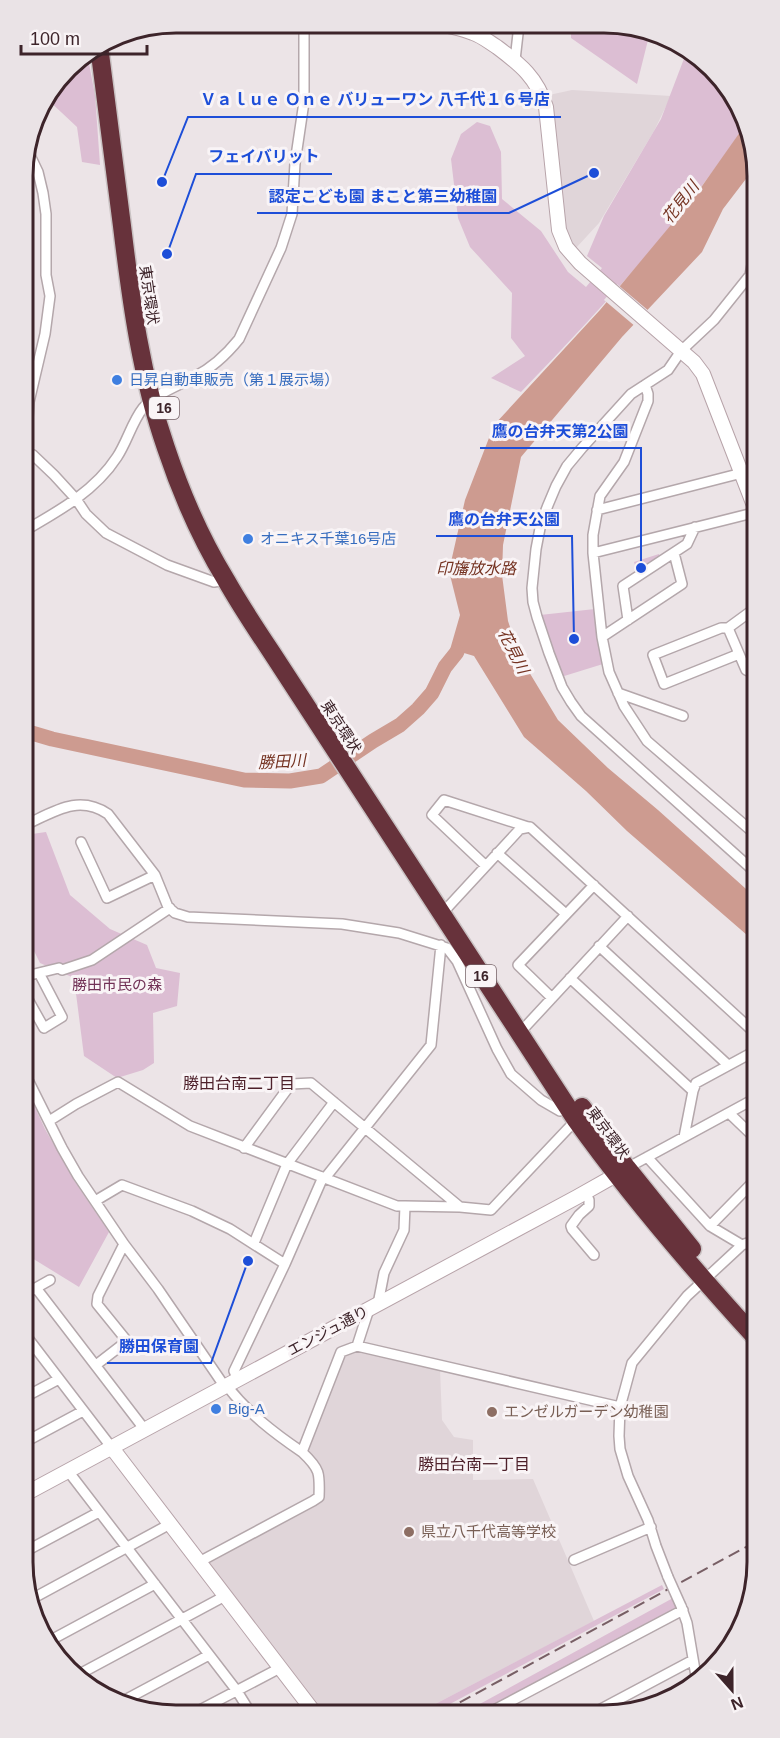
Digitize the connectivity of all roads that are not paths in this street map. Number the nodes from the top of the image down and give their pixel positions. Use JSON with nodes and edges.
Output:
{"nodes":[{"id":1,"x":304,"y":33,"type":"edge"},
{"id":2,"x":474,"y":33,"type":"edge"},
{"id":3,"x":518,"y":33,"type":"edge"},
{"id":4,"x":110,"y":49,"type":"edge"},
{"id":5,"x":100,"y":54,"type":"edge"},
{"id":6,"x":515,"y":60,"type":"junction"},
{"id":7,"x":33,"y":162,"type":"edge"},
{"id":8,"x":747,"y":279,"type":"edge"},
{"id":9,"x":677,"y":348,"type":"junction"},
{"id":10,"x":33,"y":385,"type":"edge"},
{"id":11,"x":645,"y":385,"type":"junction"},
{"id":12,"x":156,"y":398,"type":"junction"},
{"id":13,"x":33,"y":455,"type":"edge"},
{"id":14,"x":742,"y":473,"type":"junction"},
{"id":15,"x":747,"y":487,"type":"edge"},
{"id":16,"x":76,"y":499,"type":"junction"},
{"id":17,"x":597,"y":510,"type":"junction"},
{"id":18,"x":747,"y":514,"type":"edge"},
{"id":19,"x":33,"y":525,"type":"edge"},
{"id":20,"x":695,"y":527,"type":"junction"},
{"id":21,"x":592,"y":553,"type":"junction"},
{"id":22,"x":674,"y":553,"type":"junction"},
{"id":23,"x":226,"y":580,"type":"junction"},
{"id":24,"x":747,"y":614,"type":"edge"},
{"id":25,"x":628,"y":620,"type":"junction"},
{"id":26,"x":728,"y":628,"type":"junction"},
{"id":27,"x":602,"y":638,"type":"junction"},
{"id":28,"x":739,"y":654,"type":"junction"},
{"id":29,"x":747,"y":670,"type":"edge"},
{"id":30,"x":618,"y":693,"type":"junction"},
{"id":31,"x":683,"y":716,"type":"dead end"},
{"id":32,"x":333,"y":738,"type":"junction"},
{"id":33,"x":355,"y":772,"type":"junction"},
{"id":34,"x":33,"y":822,"type":"edge"},
{"id":35,"x":530,"y":827,"type":"junction"},
{"id":36,"x":747,"y":827,"type":"edge"},
{"id":37,"x":81,"y":842,"type":"dead end"},
{"id":38,"x":497,"y":853,"type":"junction"},
{"id":39,"x":747,"y":865,"type":"edge"},
{"id":40,"x":486,"y":866,"type":"junction"},
{"id":41,"x":155,"y":875,"type":"junction"},
{"id":42,"x":594,"y":885,"type":"junction"},
{"id":43,"x":448,"y":907,"type":"junction"},
{"id":44,"x":170,"y":908,"type":"junction"},
{"id":45,"x":566,"y":914,"type":"junction"},
{"id":46,"x":628,"y":916,"type":"junction"},
{"id":47,"x":450,"y":946,"type":"junction"},
{"id":48,"x":599,"y":946,"type":"junction"},
{"id":49,"x":39,"y":973,"type":"junction"},
{"id":50,"x":33,"y":974,"type":"edge"},
{"id":51,"x":570,"y":978,"type":"junction"},
{"id":52,"x":552,"y":998,"type":"junction"},
{"id":53,"x":33,"y":1008,"type":"edge"},
{"id":54,"x":526,"y":1026,"type":"junction"},
{"id":55,"x":747,"y":1026,"type":"edge"},
{"id":56,"x":747,"y":1055,"type":"edge"},
{"id":57,"x":728,"y":1065,"type":"junction"},
{"id":58,"x":33,"y":1090,"type":"edge"},
{"id":59,"x":693,"y":1091,"type":"junction"},
{"id":60,"x":334,"y":1102,"type":"junction"},
{"id":61,"x":747,"y":1103,"type":"edge"},
{"id":62,"x":729,"y":1113,"type":"junction"},
{"id":63,"x":572,"y":1114,"type":"junction"},
{"id":64,"x":49,"y":1121,"type":"junction"},
{"id":65,"x":366,"y":1128,"type":"junction"},
{"id":66,"x":747,"y":1130,"type":"edge"},
{"id":67,"x":684,"y":1137,"type":"junction"},
{"id":68,"x":244,"y":1148,"type":"junction"},
{"id":69,"x":648,"y":1157,"type":"junction"},
{"id":70,"x":287,"y":1164,"type":"junction"},
{"id":71,"x":621,"y":1171,"type":"junction"},
{"id":72,"x":324,"y":1178,"type":"junction"},
{"id":73,"x":747,"y":1190,"type":"edge"},
{"id":74,"x":585,"y":1192,"type":"junction"},
{"id":75,"x":95,"y":1201,"type":"junction"},
{"id":76,"x":405,"y":1206,"type":"junction"},
{"id":77,"x":460,"y":1207,"type":"junction"},
{"id":78,"x":710,"y":1226,"type":"junction"},
{"id":79,"x":254,"y":1243,"type":"junction"},
{"id":80,"x":747,"y":1243,"type":"edge"},
{"id":81,"x":124,"y":1244,"type":"junction"},
{"id":82,"x":742,"y":1245,"type":"junction"},
{"id":83,"x":594,"y":1255,"type":"dead end"},
{"id":84,"x":285,"y":1264,"type":"junction"},
{"id":85,"x":708,"y":1276,"type":"junction"},
{"id":86,"x":50,"y":1280,"type":"dead end"},
{"id":87,"x":33,"y":1289,"type":"edge"},
{"id":88,"x":33,"y":1292,"type":"edge"},
{"id":89,"x":373,"y":1306,"type":"junction"},
{"id":90,"x":747,"y":1314,"type":"edge"},
{"id":91,"x":747,"y":1326,"type":"edge"},
{"id":92,"x":357,"y":1346,"type":"junction"},
{"id":93,"x":33,"y":1347,"type":"edge"},
{"id":94,"x":96,"y":1365,"type":"junction"},
{"id":95,"x":59,"y":1379,"type":"junction"},
{"id":96,"x":230,"y":1384,"type":"junction"},
{"id":97,"x":33,"y":1393,"type":"edge"},
{"id":98,"x":620,"y":1407,"type":"junction"},
{"id":99,"x":83,"y":1411,"type":"junction"},
{"id":100,"x":146,"y":1430,"type":"junction"},
{"id":101,"x":33,"y":1438,"type":"edge"},
{"id":102,"x":112,"y":1448,"type":"junction"},
{"id":103,"x":302,"y":1452,"type":"junction"},
{"id":104,"x":68,"y":1471,"type":"junction"},
{"id":105,"x":33,"y":1488,"type":"edge"},
{"id":106,"x":99,"y":1512,"type":"junction"},
{"id":107,"x":170,"y":1524,"type":"junction"},
{"id":108,"x":651,"y":1527,"type":"junction"},
{"id":109,"x":33,"y":1547,"type":"edge"},
{"id":110,"x":126,"y":1548,"type":"junction"},
{"id":111,"x":574,"y":1560,"type":"dead end"},
{"id":112,"x":199,"y":1562,"type":"junction"},
{"id":113,"x":155,"y":1584,"type":"junction"},
{"id":114,"x":37,"y":1596,"type":"edge"},
{"id":115,"x":225,"y":1596,"type":"junction"},
{"id":116,"x":682,"y":1608,"type":"junction"},
{"id":117,"x":182,"y":1620,"type":"junction"},
{"id":118,"x":55,"y":1638,"type":"edge"},
{"id":119,"x":209,"y":1655,"type":"junction"},
{"id":120,"x":693,"y":1660,"type":"junction"},
{"id":121,"x":280,"y":1668,"type":"junction"},
{"id":122,"x":85,"y":1671,"type":"edge"},
{"id":123,"x":695,"y":1672,"type":"edge"},
{"id":124,"x":237,"y":1690,"type":"junction"},
{"id":125,"x":130,"y":1697,"type":"edge"},
{"id":126,"x":209,"y":1705,"type":"edge"},
{"id":127,"x":246,"y":1705,"type":"edge"},
{"id":128,"x":309,"y":1705,"type":"edge"},
{"id":129,"x":514,"y":1705,"type":"edge"},
{"id":130,"x":609,"y":1705,"type":"edge"}],
"edges":[{"from":1,"to":12,"type":"street"},
{"from":2,"to":6,"type":"street"},
{"from":3,"to":6,"type":"street"},
{"from":4,"to":12,"type":"highway","name":"東京環状","number":"16"},
{"from":5,"to":12,"type":"highway","name":"東京環状","number":"16"},
{"from":6,"to":9,"type":"street"},
{"from":7,"to":10,"type":"street"},
{"from":8,"to":9,"type":"street"},
{"from":9,"to":11,"type":"street"},
{"from":9,"to":14,"type":"street"},
{"from":11,"to":17,"type":"street"},
{"from":11,"to":39,"type":"street"},
{"from":12,"to":16,"type":"street"},
{"from":12,"to":23,"type":"highway","name":"東京環状","number":"16"},
{"from":12,"to":32,"type":"highway","name":"東京環状","number":"16"},
{"from":13,"to":16,"type":"street"},
{"from":14,"to":15,"type":"street"},
{"from":14,"to":17,"type":"street"},
{"from":16,"to":19,"type":"street"},
{"from":16,"to":23,"type":"street"},
{"from":17,"to":21,"type":"street"},
{"from":18,"to":20,"type":"street"},
{"from":20,"to":21,"type":"street"},
{"from":20,"to":22,"type":"street"},
{"from":21,"to":27,"type":"street"},
{"from":22,"to":25,"type":"street"},
{"from":22,"to":25,"type":"street"},
{"from":23,"to":32,"type":"highway","name":"東京環状","number":"16"},
{"from":24,"to":26,"type":"street"},
{"from":25,"to":27,"type":"street"},
{"from":26,"to":28,"type":"street"},
{"from":26,"to":28,"type":"street"},
{"from":27,"to":30,"type":"street"},
{"from":28,"to":29,"type":"street"},
{"from":30,"to":31,"type":"street"},
{"from":30,"to":36,"type":"street"},
{"from":32,"to":33,"type":"highway","name":"東京環状","number":"16"},
{"from":33,"to":43,"type":"highway","name":"東京環状","number":"16"},
{"from":33,"to":47,"type":"highway","name":"東京環状","number":"16"},
{"from":34,"to":41,"type":"street"},
{"from":35,"to":38,"type":"street"},
{"from":35,"to":40,"type":"street"},
{"from":35,"to":42,"type":"street"},
{"from":37,"to":41,"type":"street"},
{"from":38,"to":40,"type":"street"},
{"from":38,"to":45,"type":"street"},
{"from":40,"to":43,"type":"street"},
{"from":41,"to":44,"type":"street"},
{"from":42,"to":45,"type":"street"},
{"from":42,"to":46,"type":"street"},
{"from":43,"to":54,"type":"highway","name":"東京環状","number":"16"},
{"from":44,"to":47,"type":"street"},
{"from":44,"to":49,"type":"street"},
{"from":45,"to":52,"type":"street"},
{"from":46,"to":48,"type":"street"},
{"from":46,"to":55,"type":"street"},
{"from":47,"to":63,"type":"highway","name":"東京環状","number":"16"},
{"from":47,"to":63,"type":"street"},
{"from":47,"to":65,"type":"street"},
{"from":48,"to":51,"type":"street"},
{"from":48,"to":57,"type":"street"},
{"from":49,"to":50,"type":"street"},
{"from":49,"to":53,"type":"street"},
{"from":51,"to":52,"type":"street"},
{"from":51,"to":59,"type":"street"},
{"from":52,"to":54,"type":"street"},
{"from":54,"to":71,"type":"highway","name":"東京環状","number":"16"},
{"from":56,"to":57,"type":"street"},
{"from":57,"to":59,"type":"street"},
{"from":58,"to":64,"type":"street"},
{"from":59,"to":67,"type":"street"},
{"from":60,"to":65,"type":"street"},
{"from":60,"to":68,"type":"street"},
{"from":60,"to":70,"type":"street"},
{"from":61,"to":62,"type":"street"},
{"from":62,"to":66,"type":"street"},
{"from":62,"to":67,"type":"street"},
{"from":63,"to":71,"type":"highway","name":"東京環状","number":"16"},
{"from":63,"to":77,"type":"street"},
{"from":64,"to":68,"type":"street"},
{"from":64,"to":75,"type":"street"},
{"from":65,"to":72,"type":"street"},
{"from":65,"to":77,"type":"street"},
{"from":67,"to":69,"type":"street"},
{"from":68,"to":70,"type":"street"},
{"from":69,"to":71,"type":"street"},
{"from":69,"to":78,"type":"street"},
{"from":70,"to":72,"type":"street"},
{"from":70,"to":79,"type":"street"},
{"from":71,"to":74,"type":"street","name":"エンジュ通り"},
{"from":71,"to":85,"type":"highway","name":"東京環状","number":"16"},
{"from":72,"to":76,"type":"street"},
{"from":72,"to":84,"type":"street"},
{"from":73,"to":78,"type":"street"},
{"from":74,"to":83,"type":"street"},
{"from":74,"to":89,"type":"street","name":"エンジュ通り"},
{"from":75,"to":79,"type":"street"},
{"from":75,"to":81,"type":"street"},
{"from":76,"to":77,"type":"street"},
{"from":76,"to":89,"type":"street"},
{"from":78,"to":82,"type":"street"},
{"from":79,"to":84,"type":"street"},
{"from":80,"to":82,"type":"street"},
{"from":81,"to":94,"type":"street"},
{"from":81,"to":96,"type":"street"},
{"from":82,"to":85,"type":"street"},
{"from":84,"to":96,"type":"street"},
{"from":85,"to":90,"type":"highway","name":"東京環状","number":"16"},
{"from":85,"to":91,"type":"highway","name":"東京環状","number":"16"},
{"from":85,"to":98,"type":"street"},
{"from":86,"to":87,"type":"street"},
{"from":88,"to":94,"type":"street"},
{"from":89,"to":92,"type":"street"},
{"from":89,"to":96,"type":"street","name":"エンジュ通り"},
{"from":92,"to":98,"type":"street"},
{"from":92,"to":103,"type":"street"},
{"from":93,"to":95,"type":"street"},
{"from":94,"to":100,"type":"street"},
{"from":95,"to":97,"type":"street"},
{"from":95,"to":99,"type":"street"},
{"from":96,"to":100,"type":"street","name":"エンジュ通り"},
{"from":96,"to":103,"type":"street"},
{"from":98,"to":108,"type":"street"},
{"from":99,"to":101,"type":"street"},
{"from":99,"to":102,"type":"street"},
{"from":100,"to":102,"type":"street","name":"エンジュ通り"},
{"from":102,"to":104,"type":"street","name":"エンジュ通り"},
{"from":102,"to":107,"type":"street"},
{"from":103,"to":112,"type":"street"},
{"from":104,"to":105,"type":"street","name":"エンジュ通り"},
{"from":104,"to":106,"type":"street"},
{"from":106,"to":109,"type":"street"},
{"from":106,"to":110,"type":"street"},
{"from":107,"to":110,"type":"street"},
{"from":107,"to":112,"type":"street"},
{"from":108,"to":111,"type":"street"},
{"from":108,"to":116,"type":"street","bridge":true},
{"from":110,"to":113,"type":"street"},
{"from":110,"to":114,"type":"street"},
{"from":112,"to":115,"type":"street"},
{"from":113,"to":117,"type":"street"},
{"from":113,"to":118,"type":"street"},
{"from":115,"to":117,"type":"street"},
{"from":115,"to":121,"type":"street"},
{"from":116,"to":120,"type":"street"},
{"from":116,"to":129,"type":"street"},
{"from":117,"to":119,"type":"street"},
{"from":117,"to":122,"type":"street"},
{"from":119,"to":124,"type":"street"},
{"from":119,"to":125,"type":"street"},
{"from":120,"to":123,"type":"street"},
{"from":120,"to":130,"type":"street"},
{"from":121,"to":124,"type":"street"},
{"from":121,"to":128,"type":"street"},
{"from":124,"to":126,"type":"street"},
{"from":124,"to":127,"type":"street"}]}
